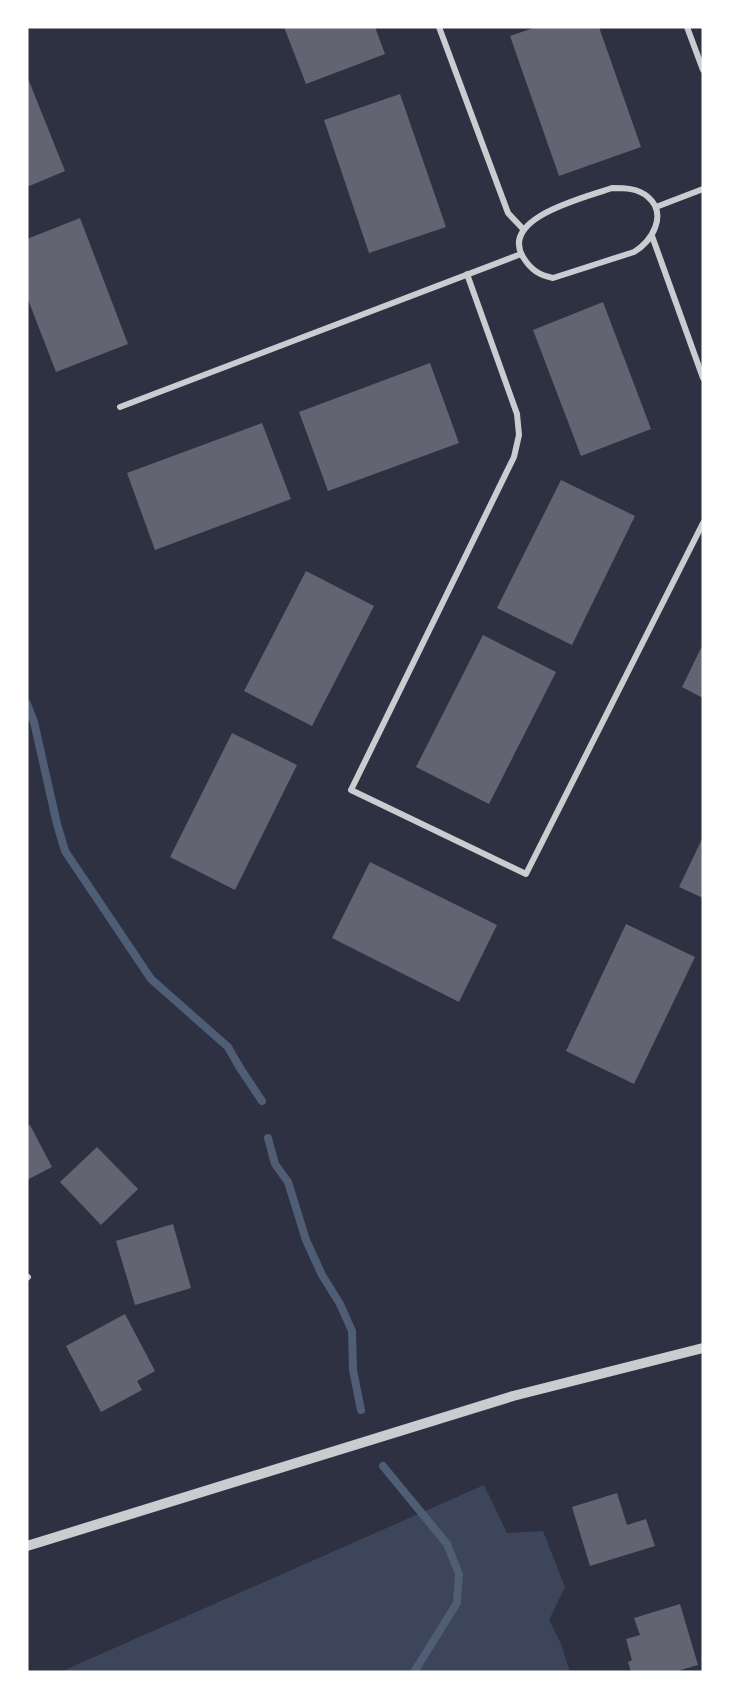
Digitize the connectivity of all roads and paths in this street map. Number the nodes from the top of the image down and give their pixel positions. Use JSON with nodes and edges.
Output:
{"nodes":[{"id":1,"x":439,"y":27,"type":"edge"},
{"id":2,"x":687,"y":27,"type":"edge"},
{"id":3,"x":703,"y":70,"type":"edge"},
{"id":4,"x":703,"y":189,"type":"edge"},
{"id":5,"x":656,"y":207,"type":"junction"},
{"id":6,"x":524,"y":230,"type":"junction"},
{"id":7,"x":652,"y":236,"type":"junction"},
{"id":8,"x":521,"y":254,"type":"junction"},
{"id":9,"x":467,"y":274,"type":"junction"},
{"id":10,"x":703,"y":378,"type":"edge"},
{"id":11,"x":120,"y":407,"type":"dead end"},
{"id":12,"x":703,"y":523,"type":"edge"},
{"id":13,"x":703,"y":1348,"type":"edge"},
{"id":14,"x":27,"y":1546,"type":"edge"}],
"edges":[{"from":1,"to":6,"type":"street"},
{"from":2,"to":3,"type":"street"},
{"from":4,"to":5,"type":"street"},
{"from":5,"to":6,"type":"street"},
{"from":5,"to":7,"type":"street"},
{"from":6,"to":8,"type":"street"},
{"from":7,"to":8,"type":"street"},
{"from":7,"to":10,"type":"street"},
{"from":8,"to":9,"type":"street"},
{"from":9,"to":11,"type":"street"},
{"from":9,"to":12,"type":"street"},
{"from":13,"to":14,"type":"street"}]}
